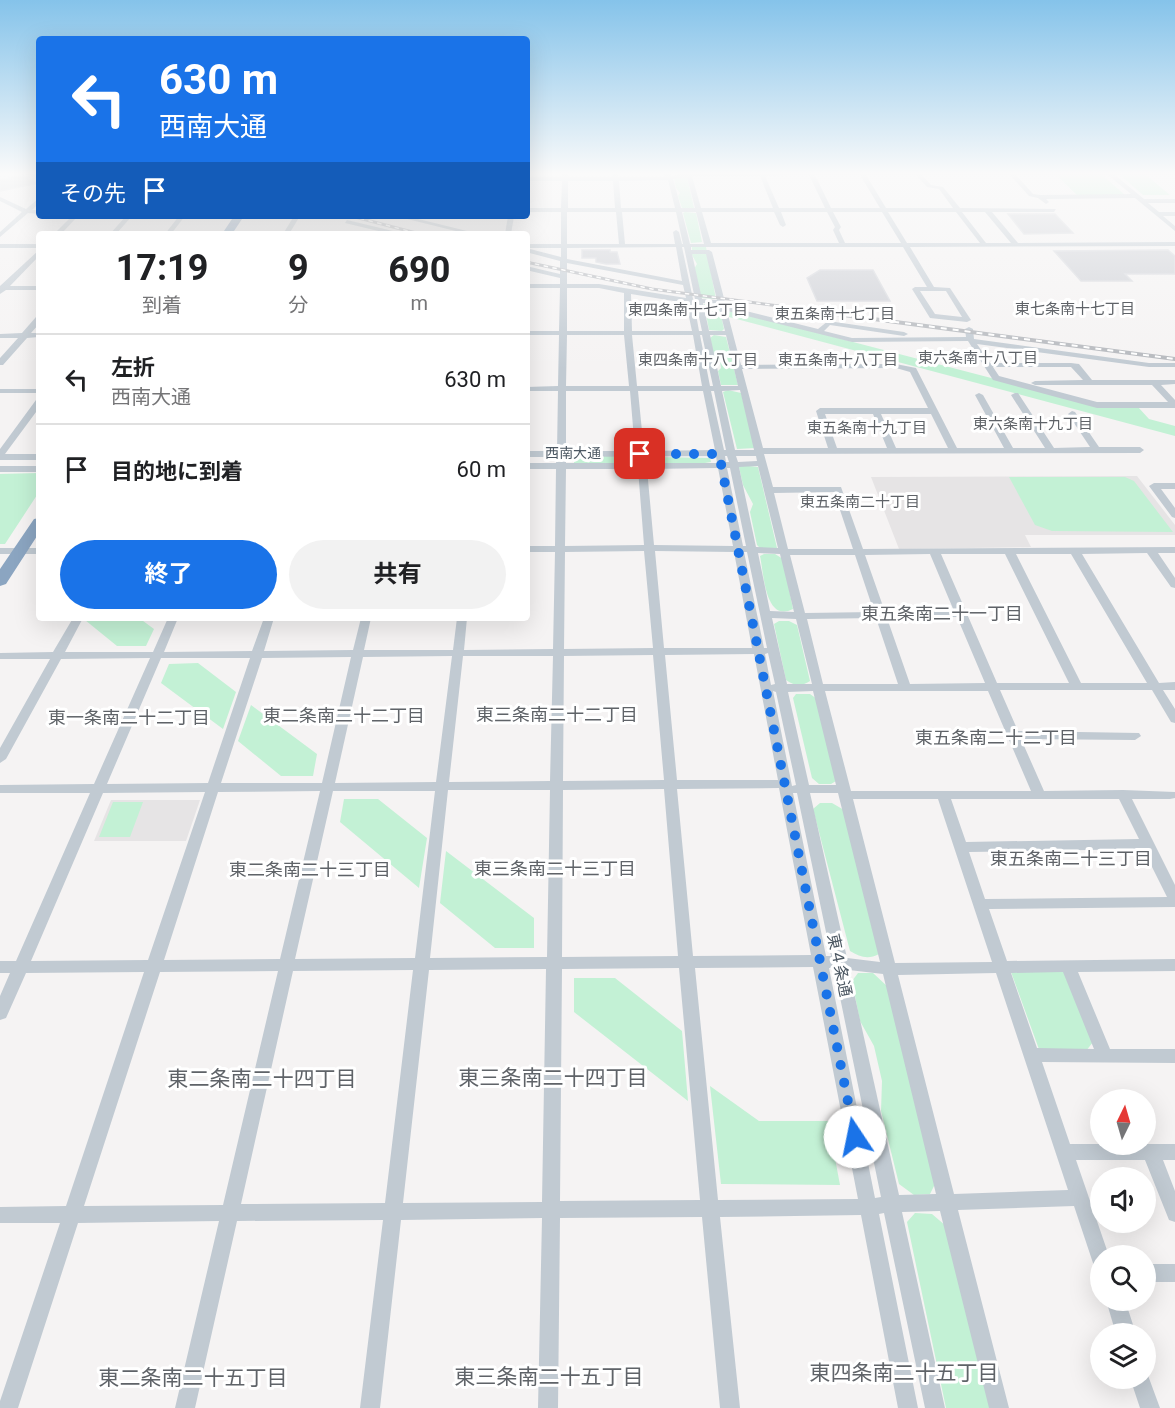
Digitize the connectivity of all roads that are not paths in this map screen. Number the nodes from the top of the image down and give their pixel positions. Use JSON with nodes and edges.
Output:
{"nodes":[{"id":1,"x":564,"y":238,"type":"edge"},
{"id":2,"x":621,"y":238,"type":"edge"},
{"id":3,"x":681,"y":238,"type":"edge"},
{"id":4,"x":683,"y":238,"type":"edge"},
{"id":5,"x":706,"y":238,"type":"edge"},
{"id":6,"x":841,"y":238,"type":"edge"},
{"id":7,"x":902,"y":238,"type":"edge"},
{"id":8,"x":979,"y":238,"type":"edge"},
{"id":9,"x":1011,"y":238,"type":"edge"},
{"id":10,"x":1175,"y":243,"type":"edge"},
{"id":11,"x":843,"y":244,"type":"junction"},
{"id":12,"x":906,"y":244,"type":"junction"},
{"id":13,"x":984,"y":244,"type":"junction"},
{"id":14,"x":1016,"y":244,"type":"junction"},
{"id":15,"x":622,"y":245,"type":"junction"},
{"id":16,"x":708,"y":245,"type":"junction"},
{"id":17,"x":564,"y":246,"type":"junction"},
{"id":18,"x":0,"y":247,"type":"edge"},
{"id":19,"x":684,"y":247,"type":"junction"},
{"id":20,"x":530,"y":248,"type":"edge"},
{"id":21,"x":36,"y":249,"type":"edge"},
{"id":22,"x":530,"y":249,"type":"edge"},
{"id":23,"x":36,"y":252,"type":"edge"},
{"id":24,"x":564,"y":260,"type":"junction"},
{"id":25,"x":530,"y":269,"type":"edge"},
{"id":26,"x":564,"y":282,"type":"junction"},
{"id":27,"x":684,"y":283,"type":"junction"},
{"id":28,"x":530,"y":286,"type":"edge"},
{"id":29,"x":36,"y":288,"type":"edge"},
{"id":30,"x":1,"y":289,"type":"edge"},
{"id":31,"x":932,"y":289,"type":"junction"},
{"id":32,"x":627,"y":290,"type":"junction"},
{"id":33,"x":689,"y":300,"type":"junction"},
{"id":34,"x":698,"y":300,"type":"junction"},
{"id":35,"x":723,"y":305,"type":"junction"},
{"id":36,"x":36,"y":322,"type":"edge"},
{"id":37,"x":969,"y":329,"type":"dead end"},
{"id":38,"x":820,"y":331,"type":"junction"},
{"id":39,"x":530,"y":333,"type":"edge"},
{"id":40,"x":562,"y":333,"type":"junction"},
{"id":41,"x":628,"y":333,"type":"junction"},
{"id":42,"x":696,"y":333,"type":"junction"},
{"id":43,"x":705,"y":333,"type":"junction"},
{"id":44,"x":729,"y":333,"type":"junction"},
{"id":45,"x":25,"y":335,"type":"junction"},
{"id":46,"x":36,"y":335,"type":"edge"},
{"id":47,"x":0,"y":336,"type":"edge"},
{"id":48,"x":909,"y":339,"type":"junction"},
{"id":49,"x":971,"y":340,"type":"junction"},
{"id":50,"x":0,"y":363,"type":"edge"},
{"id":51,"x":988,"y":365,"type":"junction"},
{"id":52,"x":1175,"y":365,"type":"edge"},
{"id":53,"x":737,"y":367,"type":"junction"},
{"id":54,"x":1154,"y":382,"type":"junction"},
{"id":55,"x":1175,"y":382,"type":"edge"},
{"id":56,"x":1090,"y":383,"type":"junction"},
{"id":57,"x":1026,"y":386,"type":"junction"},
{"id":58,"x":634,"y":388,"type":"junction"},
{"id":59,"x":706,"y":388,"type":"junction"},
{"id":60,"x":717,"y":388,"type":"junction"},
{"id":61,"x":742,"y":388,"type":"junction"},
{"id":62,"x":530,"y":389,"type":"edge"},
{"id":63,"x":562,"y":389,"type":"junction"},
{"id":64,"x":0,"y":391,"type":"edge"},
{"id":65,"x":36,"y":391,"type":"edge"},
{"id":66,"x":979,"y":395,"type":"dead end"},
{"id":67,"x":1015,"y":395,"type":"dead end"},
{"id":68,"x":1175,"y":405,"type":"edge"},
{"id":69,"x":36,"y":406,"type":"edge"},
{"id":70,"x":876,"y":411,"type":"junction"},
{"id":71,"x":934,"y":411,"type":"junction"},
{"id":72,"x":1071,"y":414,"type":"dead end"},
{"id":73,"x":833,"y":450,"type":"junction"},
{"id":74,"x":892,"y":450,"type":"junction"},
{"id":75,"x":954,"y":450,"type":"junction"},
{"id":76,"x":1010,"y":450,"type":"junction"},
{"id":77,"x":1051,"y":450,"type":"junction"},
{"id":78,"x":1096,"y":450,"type":"junction"},
{"id":79,"x":1140,"y":450,"type":"dead end"},
{"id":80,"x":730,"y":453,"type":"junction"},
{"id":81,"x":719,"y":454,"type":"junction"},
{"id":82,"x":530,"y":455,"type":"edge"},
{"id":83,"x":760,"y":455,"type":"junction"},
{"id":84,"x":0,"y":456,"type":"edge"},
{"id":85,"x":36,"y":457,"type":"edge"},
{"id":86,"x":562,"y":460,"type":"junction"},
{"id":87,"x":641,"y":460,"type":"junction"},
{"id":88,"x":734,"y":464,"type":"junction"},
{"id":89,"x":530,"y":465,"type":"edge"},
{"id":90,"x":721,"y":465,"type":"junction"},
{"id":91,"x":0,"y":469,"type":"edge"},
{"id":92,"x":36,"y":469,"type":"edge"},
{"id":93,"x":1175,"y":486,"type":"edge"},
{"id":94,"x":769,"y":489,"type":"junction"},
{"id":95,"x":1175,"y":515,"type":"edge"},
{"id":96,"x":36,"y":527,"type":"edge"},
{"id":97,"x":560,"y":548,"type":"junction"},
{"id":98,"x":649,"y":548,"type":"junction"},
{"id":99,"x":530,"y":549,"type":"edge"},
{"id":100,"x":738,"y":549,"type":"junction"},
{"id":101,"x":753,"y":550,"type":"junction"},
{"id":102,"x":1175,"y":550,"type":"edge"},
{"id":103,"x":0,"y":551,"type":"edge"},
{"id":104,"x":20,"y":551,"type":"junction"},
{"id":105,"x":36,"y":551,"type":"edge"},
{"id":106,"x":934,"y":551,"type":"junction"},
{"id":107,"x":1009,"y":551,"type":"junction"},
{"id":108,"x":1075,"y":551,"type":"junction"},
{"id":109,"x":1151,"y":551,"type":"junction"},
{"id":110,"x":784,"y":552,"type":"junction"},
{"id":111,"x":859,"y":552,"type":"junction"},
{"id":112,"x":0,"y":581,"type":"edge"},
{"id":113,"x":1175,"y":585,"type":"edge"},
{"id":114,"x":766,"y":614,"type":"junction"},
{"id":115,"x":960,"y":614,"type":"junction"},
{"id":116,"x":882,"y":615,"type":"junction"},
{"id":117,"x":799,"y":616,"type":"junction"},
{"id":118,"x":76,"y":621,"type":"edge"},
{"id":119,"x":172,"y":621,"type":"edge"},
{"id":120,"x":268,"y":621,"type":"edge"},
{"id":121,"x":365,"y":621,"type":"edge"},
{"id":122,"x":462,"y":621,"type":"edge"},
{"id":123,"x":658,"y":651,"type":"junction"},
{"id":124,"x":758,"y":651,"type":"junction"},
{"id":125,"x":774,"y":651,"type":"junction"},
{"id":126,"x":559,"y":652,"type":"junction"},
{"id":127,"x":458,"y":653,"type":"junction"},
{"id":128,"x":257,"y":654,"type":"junction"},
{"id":129,"x":358,"y":654,"type":"junction"},
{"id":130,"x":157,"y":655,"type":"junction"},
{"id":131,"x":0,"y":656,"type":"edge"},
{"id":132,"x":57,"y":656,"type":"junction"},
{"id":133,"x":1155,"y":686,"type":"junction"},
{"id":134,"x":1175,"y":686,"type":"edge"},
{"id":135,"x":905,"y":687,"type":"junction"},
{"id":136,"x":992,"y":687,"type":"junction"},
{"id":137,"x":1077,"y":687,"type":"junction"},
{"id":138,"x":766,"y":688,"type":"junction"},
{"id":139,"x":782,"y":688,"type":"junction"},
{"id":140,"x":819,"y":688,"type":"junction"},
{"id":141,"x":1175,"y":719,"type":"edge"},
{"id":142,"x":1012,"y":735,"type":"junction"},
{"id":143,"x":1135,"y":736,"type":"dead end"},
{"id":144,"x":0,"y":759,"type":"edge"},
{"id":145,"x":558,"y":784,"type":"junction"},
{"id":146,"x":443,"y":785,"type":"junction"},
{"id":147,"x":671,"y":785,"type":"junction"},
{"id":148,"x":329,"y":786,"type":"junction"},
{"id":149,"x":785,"y":787,"type":"junction"},
{"id":150,"x":99,"y":788,"type":"junction"},
{"id":151,"x":214,"y":788,"type":"junction"},
{"id":152,"x":0,"y":789,"type":"edge"},
{"id":153,"x":803,"y":789,"type":"junction"},
{"id":154,"x":846,"y":792,"type":"junction"},
{"id":155,"x":1123,"y":794,"type":"junction"},
{"id":156,"x":943,"y":795,"type":"junction"},
{"id":157,"x":1039,"y":795,"type":"junction"},
{"id":158,"x":1170,"y":795,"type":"dead end"},
{"id":159,"x":1148,"y":844,"type":"junction"},
{"id":160,"x":961,"y":847,"type":"junction"},
{"id":161,"x":1175,"y":900,"type":"edge"},
{"id":162,"x":981,"y":904,"type":"junction"},
{"id":163,"x":821,"y":961,"type":"junction"},
{"id":164,"x":554,"y":962,"type":"junction"},
{"id":165,"x":687,"y":962,"type":"junction"},
{"id":166,"x":839,"y":962,"type":"junction"},
{"id":167,"x":421,"y":963,"type":"junction"},
{"id":168,"x":154,"y":965,"type":"junction"},
{"id":169,"x":1175,"y":965,"type":"edge"},
{"id":170,"x":288,"y":966,"type":"junction"},
{"id":171,"x":1068,"y":966,"type":"junction"},
{"id":172,"x":0,"y":967,"type":"edge"},
{"id":173,"x":21,"y":967,"type":"junction"},
{"id":174,"x":1001,"y":967,"type":"junction"},
{"id":175,"x":890,"y":969,"type":"junction"},
{"id":176,"x":0,"y":1014,"type":"edge"},
{"id":177,"x":1032,"y":1055,"type":"junction"},
{"id":178,"x":1105,"y":1055,"type":"junction"},
{"id":179,"x":1175,"y":1056,"type":"edge"},
{"id":180,"x":1064,"y":1152,"type":"junction"},
{"id":181,"x":1090,"y":1152,"type":"edge"},
{"id":182,"x":1156,"y":1152,"type":"edge"},
{"id":183,"x":1175,"y":1152,"type":"edge"},
{"id":184,"x":1152,"y":1155,"type":"edge"},
{"id":185,"x":1079,"y":1198,"type":"junction"},
{"id":186,"x":946,"y":1202,"type":"junction"},
{"id":187,"x":892,"y":1204,"type":"junction"},
{"id":188,"x":710,"y":1208,"type":"junction"},
{"id":189,"x":868,"y":1208,"type":"junction"},
{"id":190,"x":550,"y":1211,"type":"junction"},
{"id":191,"x":393,"y":1212,"type":"junction"},
{"id":192,"x":231,"y":1213,"type":"junction"},
{"id":193,"x":74,"y":1214,"type":"junction"},
{"id":194,"x":1175,"y":1214,"type":"edge"},
{"id":195,"x":0,"y":1215,"type":"edge"},
{"id":196,"x":1096,"y":1245,"type":"edge"},
{"id":197,"x":1156,"y":1273,"type":"edge"},
{"id":198,"x":1175,"y":1273,"type":"edge"},
{"id":199,"x":1144,"y":1389,"type":"edge"},
{"id":200,"x":8,"y":1408,"type":"edge"},
{"id":201,"x":185,"y":1408,"type":"edge"},
{"id":202,"x":370,"y":1408,"type":"edge"},
{"id":203,"x":548,"y":1408,"type":"edge"},
{"id":204,"x":730,"y":1408,"type":"edge"},
{"id":205,"x":908,"y":1408,"type":"edge"},
{"id":206,"x":934,"y":1408,"type":"edge"},
{"id":207,"x":999,"y":1408,"type":"edge"},
{"id":208,"x":1150,"y":1408,"type":"edge"}],
"edges":[{"from":1,"to":17,"type":"street"},
{"from":2,"to":15,"type":"street"},
{"from":3,"to":19,"type":"street","name":"東４条通"},
{"from":4,"to":19,"type":"street","name":"東４条通"},
{"from":5,"to":16,"type":"street"},
{"from":6,"to":11,"type":"street"},
{"from":7,"to":12,"type":"street"},
{"from":8,"to":13,"type":"street"},
{"from":9,"to":14,"type":"street"},
{"from":10,"to":14,"type":"street"},
{"from":11,"to":12,"type":"street"},
{"from":11,"to":16,"type":"street"},
{"from":12,"to":13,"type":"street"},
{"from":12,"to":31,"type":"street"},
{"from":13,"to":14,"type":"street"},
{"from":15,"to":17,"type":"street"},
{"from":15,"to":19,"type":"street"},
{"from":16,"to":19,"type":"street"},
{"from":17,"to":20,"type":"street"},
{"from":17,"to":24,"type":"street"},
{"from":18,"to":21,"type":"street"},
{"from":19,"to":27,"type":"street","name":"東４条通"},
{"from":19,"to":34,"type":"street","name":"東４条通"},
{"from":19,"to":35,"type":"street"},
{"from":22,"to":24,"type":"street"},
{"from":23,"to":30,"type":"street"},
{"from":24,"to":26,"type":"street"},
{"from":24,"to":27,"type":"street"},
{"from":25,"to":26,"type":"street"},
{"from":26,"to":28,"type":"street"},
{"from":26,"to":32,"type":"street"},
{"from":26,"to":40,"type":"street"},
{"from":27,"to":33,"type":"street","name":"東４条通"},
{"from":29,"to":30,"type":"street"},
{"from":31,"to":31,"type":"street"},
{"from":32,"to":33,"type":"street"},
{"from":32,"to":41,"type":"street"},
{"from":33,"to":34,"type":"street"},
{"from":33,"to":42,"type":"street","name":"東４条通"},
{"from":34,"to":35,"type":"street"},
{"from":34,"to":43,"type":"street","name":"東４条通"},
{"from":35,"to":38,"type":"street"},
{"from":35,"to":44,"type":"street"},
{"from":36,"to":45,"type":"street"},
{"from":37,"to":49,"type":"street"},
{"from":38,"to":48,"type":"street"},
{"from":38,"to":48,"type":"street"},
{"from":39,"to":40,"type":"street"},
{"from":40,"to":41,"type":"street"},
{"from":40,"to":63,"type":"street"},
{"from":41,"to":42,"type":"street"},
{"from":41,"to":58,"type":"street"},
{"from":42,"to":43,"type":"street"},
{"from":42,"to":59,"type":"street","name":"東４条通"},
{"from":43,"to":44,"type":"street"},
{"from":43,"to":60,"type":"street","name":"東４条通"},
{"from":44,"to":53,"type":"street"},
{"from":45,"to":46,"type":"street"},
{"from":45,"to":47,"type":"street"},
{"from":45,"to":50,"type":"street"},
{"from":48,"to":49,"type":"street"},
{"from":49,"to":51,"type":"street"},
{"from":49,"to":52,"type":"street"},
{"from":51,"to":56,"type":"street"},
{"from":51,"to":57,"type":"street"},
{"from":53,"to":61,"type":"street"},
{"from":53,"to":71,"type":"street"},
{"from":54,"to":55,"type":"street"},
{"from":54,"to":56,"type":"street"},
{"from":54,"to":68,"type":"street"},
{"from":56,"to":57,"type":"street"},
{"from":57,"to":68,"type":"street"},
{"from":58,"to":59,"type":"street"},
{"from":58,"to":63,"type":"street"},
{"from":58,"to":87,"type":"street"},
{"from":59,"to":60,"type":"street"},
{"from":59,"to":81,"type":"street","name":"東４条通"},
{"from":60,"to":61,"type":"street"},
{"from":60,"to":80,"type":"street","name":"東４条通"},
{"from":61,"to":83,"type":"street"},
{"from":62,"to":63,"type":"street"},
{"from":63,"to":86,"type":"street"},
{"from":64,"to":65,"type":"street"},
{"from":66,"to":76,"type":"street"},
{"from":67,"to":77,"type":"street"},
{"from":69,"to":84,"type":"street"},
{"from":70,"to":71,"type":"street"},
{"from":70,"to":73,"type":"street"},
{"from":70,"to":74,"type":"street"},
{"from":71,"to":75,"type":"street"},
{"from":72,"to":78,"type":"street"},
{"from":73,"to":74,"type":"street"},
{"from":73,"to":83,"type":"street"},
{"from":74,"to":75,"type":"street"},
{"from":75,"to":76,"type":"street"},
{"from":76,"to":77,"type":"street"},
{"from":77,"to":78,"type":"street"},
{"from":78,"to":79,"type":"street"},
{"from":80,"to":81,"type":"street","name":"西南大通"},
{"from":80,"to":83,"type":"street","name":"西南大通"},
{"from":80,"to":88,"type":"street","name":"東４条通"},
{"from":81,"to":87,"type":"street","name":"西南大通"},
{"from":81,"to":90,"type":"street","name":"東４条通"},
{"from":82,"to":86,"type":"street","name":"西南大通"},
{"from":83,"to":88,"type":"street","name":"西南大通"},
{"from":83,"to":94,"type":"street"},
{"from":84,"to":85,"type":"street"},
{"from":86,"to":87,"type":"street","name":"西南大通"},
{"from":86,"to":89,"type":"street","name":"西南大通"},
{"from":86,"to":97,"type":"street"},
{"from":87,"to":90,"type":"street","name":"西南大通"},
{"from":87,"to":98,"type":"street"},
{"from":88,"to":90,"type":"street","name":"西南大通"},
{"from":88,"to":101,"type":"street","name":"東４条通"},
{"from":90,"to":100,"type":"street","name":"東４条通"},
{"from":91,"to":92,"type":"street"},
{"from":93,"to":95,"type":"street"},
{"from":94,"to":110,"type":"street"},
{"from":94,"to":111,"type":"street"},
{"from":96,"to":104,"type":"highway"},
{"from":97,"to":98,"type":"street"},
{"from":97,"to":99,"type":"street"},
{"from":97,"to":126,"type":"street"},
{"from":98,"to":100,"type":"street"},
{"from":98,"to":123,"type":"street"},
{"from":100,"to":101,"type":"street"},
{"from":100,"to":124,"type":"street","name":"東４条通"},
{"from":101,"to":110,"type":"street"},
{"from":101,"to":114,"type":"street","name":"東４条通"},
{"from":102,"to":109,"type":"street"},
{"from":103,"to":104,"type":"street"},
{"from":104,"to":105,"type":"street"},
{"from":104,"to":112,"type":"highway"},
{"from":106,"to":107,"type":"street"},
{"from":106,"to":111,"type":"street"},
{"from":106,"to":115,"type":"street"},
{"from":107,"to":108,"type":"street"},
{"from":107,"to":137,"type":"street"},
{"from":108,"to":109,"type":"street"},
{"from":108,"to":133,"type":"street"},
{"from":109,"to":113,"type":"street"},
{"from":110,"to":111,"type":"street"},
{"from":110,"to":117,"type":"street"},
{"from":111,"to":116,"type":"street"},
{"from":114,"to":117,"type":"street"},
{"from":114,"to":125,"type":"street","name":"東４条通"},
{"from":115,"to":116,"type":"street"},
{"from":115,"to":136,"type":"street"},
{"from":116,"to":117,"type":"street"},
{"from":116,"to":135,"type":"street"},
{"from":117,"to":140,"type":"street"},
{"from":118,"to":132,"type":"street"},
{"from":119,"to":130,"type":"street"},
{"from":120,"to":128,"type":"street"},
{"from":121,"to":129,"type":"street"},
{"from":122,"to":127,"type":"street"},
{"from":123,"to":124,"type":"street"},
{"from":123,"to":126,"type":"street"},
{"from":123,"to":147,"type":"street"},
{"from":124,"to":125,"type":"street"},
{"from":124,"to":138,"type":"street","name":"東４条通"},
{"from":125,"to":139,"type":"street","name":"東４条通"},
{"from":126,"to":127,"type":"street"},
{"from":126,"to":145,"type":"street"},
{"from":127,"to":129,"type":"street"},
{"from":127,"to":146,"type":"street"},
{"from":128,"to":129,"type":"street"},
{"from":128,"to":130,"type":"street"},
{"from":128,"to":151,"type":"street"},
{"from":129,"to":148,"type":"street"},
{"from":130,"to":132,"type":"street"},
{"from":130,"to":150,"type":"street"},
{"from":131,"to":132,"type":"street"},
{"from":132,"to":144,"type":"street"},
{"from":133,"to":134,"type":"street"},
{"from":133,"to":137,"type":"street"},
{"from":133,"to":141,"type":"street"},
{"from":135,"to":136,"type":"street"},
{"from":135,"to":140,"type":"street"},
{"from":136,"to":137,"type":"street"},
{"from":136,"to":142,"type":"street"},
{"from":138,"to":139,"type":"street"},
{"from":138,"to":149,"type":"street","name":"東４条通"},
{"from":139,"to":140,"type":"street"},
{"from":139,"to":153,"type":"street","name":"東４条通"},
{"from":140,"to":154,"type":"street"},
{"from":142,"to":143,"type":"street"},
{"from":142,"to":157,"type":"street"},
{"from":145,"to":146,"type":"street"},
{"from":145,"to":147,"type":"street"},
{"from":145,"to":164,"type":"street"},
{"from":146,"to":148,"type":"street"},
{"from":146,"to":167,"type":"street"},
{"from":147,"to":149,"type":"street"},
{"from":147,"to":165,"type":"street"},
{"from":148,"to":151,"type":"street"},
{"from":148,"to":170,"type":"street"},
{"from":149,"to":153,"type":"street"},
{"from":149,"to":163,"type":"street","name":"東４条通"},
{"from":150,"to":151,"type":"street"},
{"from":150,"to":152,"type":"street"},
{"from":150,"to":173,"type":"street"},
{"from":151,"to":168,"type":"street"},
{"from":153,"to":154,"type":"street"},
{"from":153,"to":166,"type":"street","name":"東４条通"},
{"from":154,"to":156,"type":"street"},
{"from":154,"to":175,"type":"street"},
{"from":155,"to":157,"type":"street"},
{"from":155,"to":158,"type":"street"},
{"from":155,"to":159,"type":"street"},
{"from":156,"to":157,"type":"street"},
{"from":156,"to":160,"type":"street"},
{"from":159,"to":160,"type":"street"},
{"from":159,"to":161,"type":"street"},
{"from":160,"to":162,"type":"street"},
{"from":161,"to":162,"type":"street"},
{"from":162,"to":174,"type":"street"},
{"from":163,"to":165,"type":"street"},
{"from":163,"to":166,"type":"street"},
{"from":163,"to":189,"type":"street","name":"東４条通"},
{"from":164,"to":165,"type":"street"},
{"from":164,"to":167,"type":"street"},
{"from":164,"to":190,"type":"street"},
{"from":165,"to":188,"type":"street"},
{"from":166,"to":175,"type":"street"},
{"from":166,"to":187,"type":"street","name":"東４条通"},
{"from":167,"to":170,"type":"street"},
{"from":167,"to":191,"type":"street"},
{"from":168,"to":170,"type":"street"},
{"from":168,"to":173,"type":"street"},
{"from":168,"to":193,"type":"street"},
{"from":169,"to":171,"type":"street"},
{"from":170,"to":192,"type":"street"},
{"from":171,"to":174,"type":"street"},
{"from":171,"to":178,"type":"street"},
{"from":172,"to":173,"type":"street"},
{"from":173,"to":176,"type":"street"},
{"from":174,"to":175,"type":"street"},
{"from":174,"to":177,"type":"street"},
{"from":175,"to":186,"type":"street"},
{"from":177,"to":178,"type":"street"},
{"from":177,"to":180,"type":"street"},
{"from":178,"to":179,"type":"street"},
{"from":180,"to":181,"type":"street"},
{"from":180,"to":185,"type":"street"},
{"from":182,"to":183,"type":"street"},
{"from":184,"to":194,"type":"street"},
{"from":185,"to":186,"type":"street"},
{"from":185,"to":196,"type":"street"},
{"from":186,"to":187,"type":"street"},
{"from":186,"to":207,"type":"street"},
{"from":187,"to":189,"type":"street"},
{"from":187,"to":206,"type":"street","name":"東４条通"},
{"from":188,"to":189,"type":"street"},
{"from":188,"to":190,"type":"street"},
{"from":188,"to":204,"type":"street"},
{"from":189,"to":205,"type":"street","name":"東４条通"},
{"from":190,"to":191,"type":"street"},
{"from":190,"to":203,"type":"street"},
{"from":191,"to":192,"type":"street"},
{"from":191,"to":202,"type":"street"},
{"from":192,"to":193,"type":"street"},
{"from":192,"to":201,"type":"street"},
{"from":193,"to":195,"type":"street"},
{"from":193,"to":200,"type":"street"},
{"from":197,"to":198,"type":"street"},
{"from":199,"to":208,"type":"street"}]}
